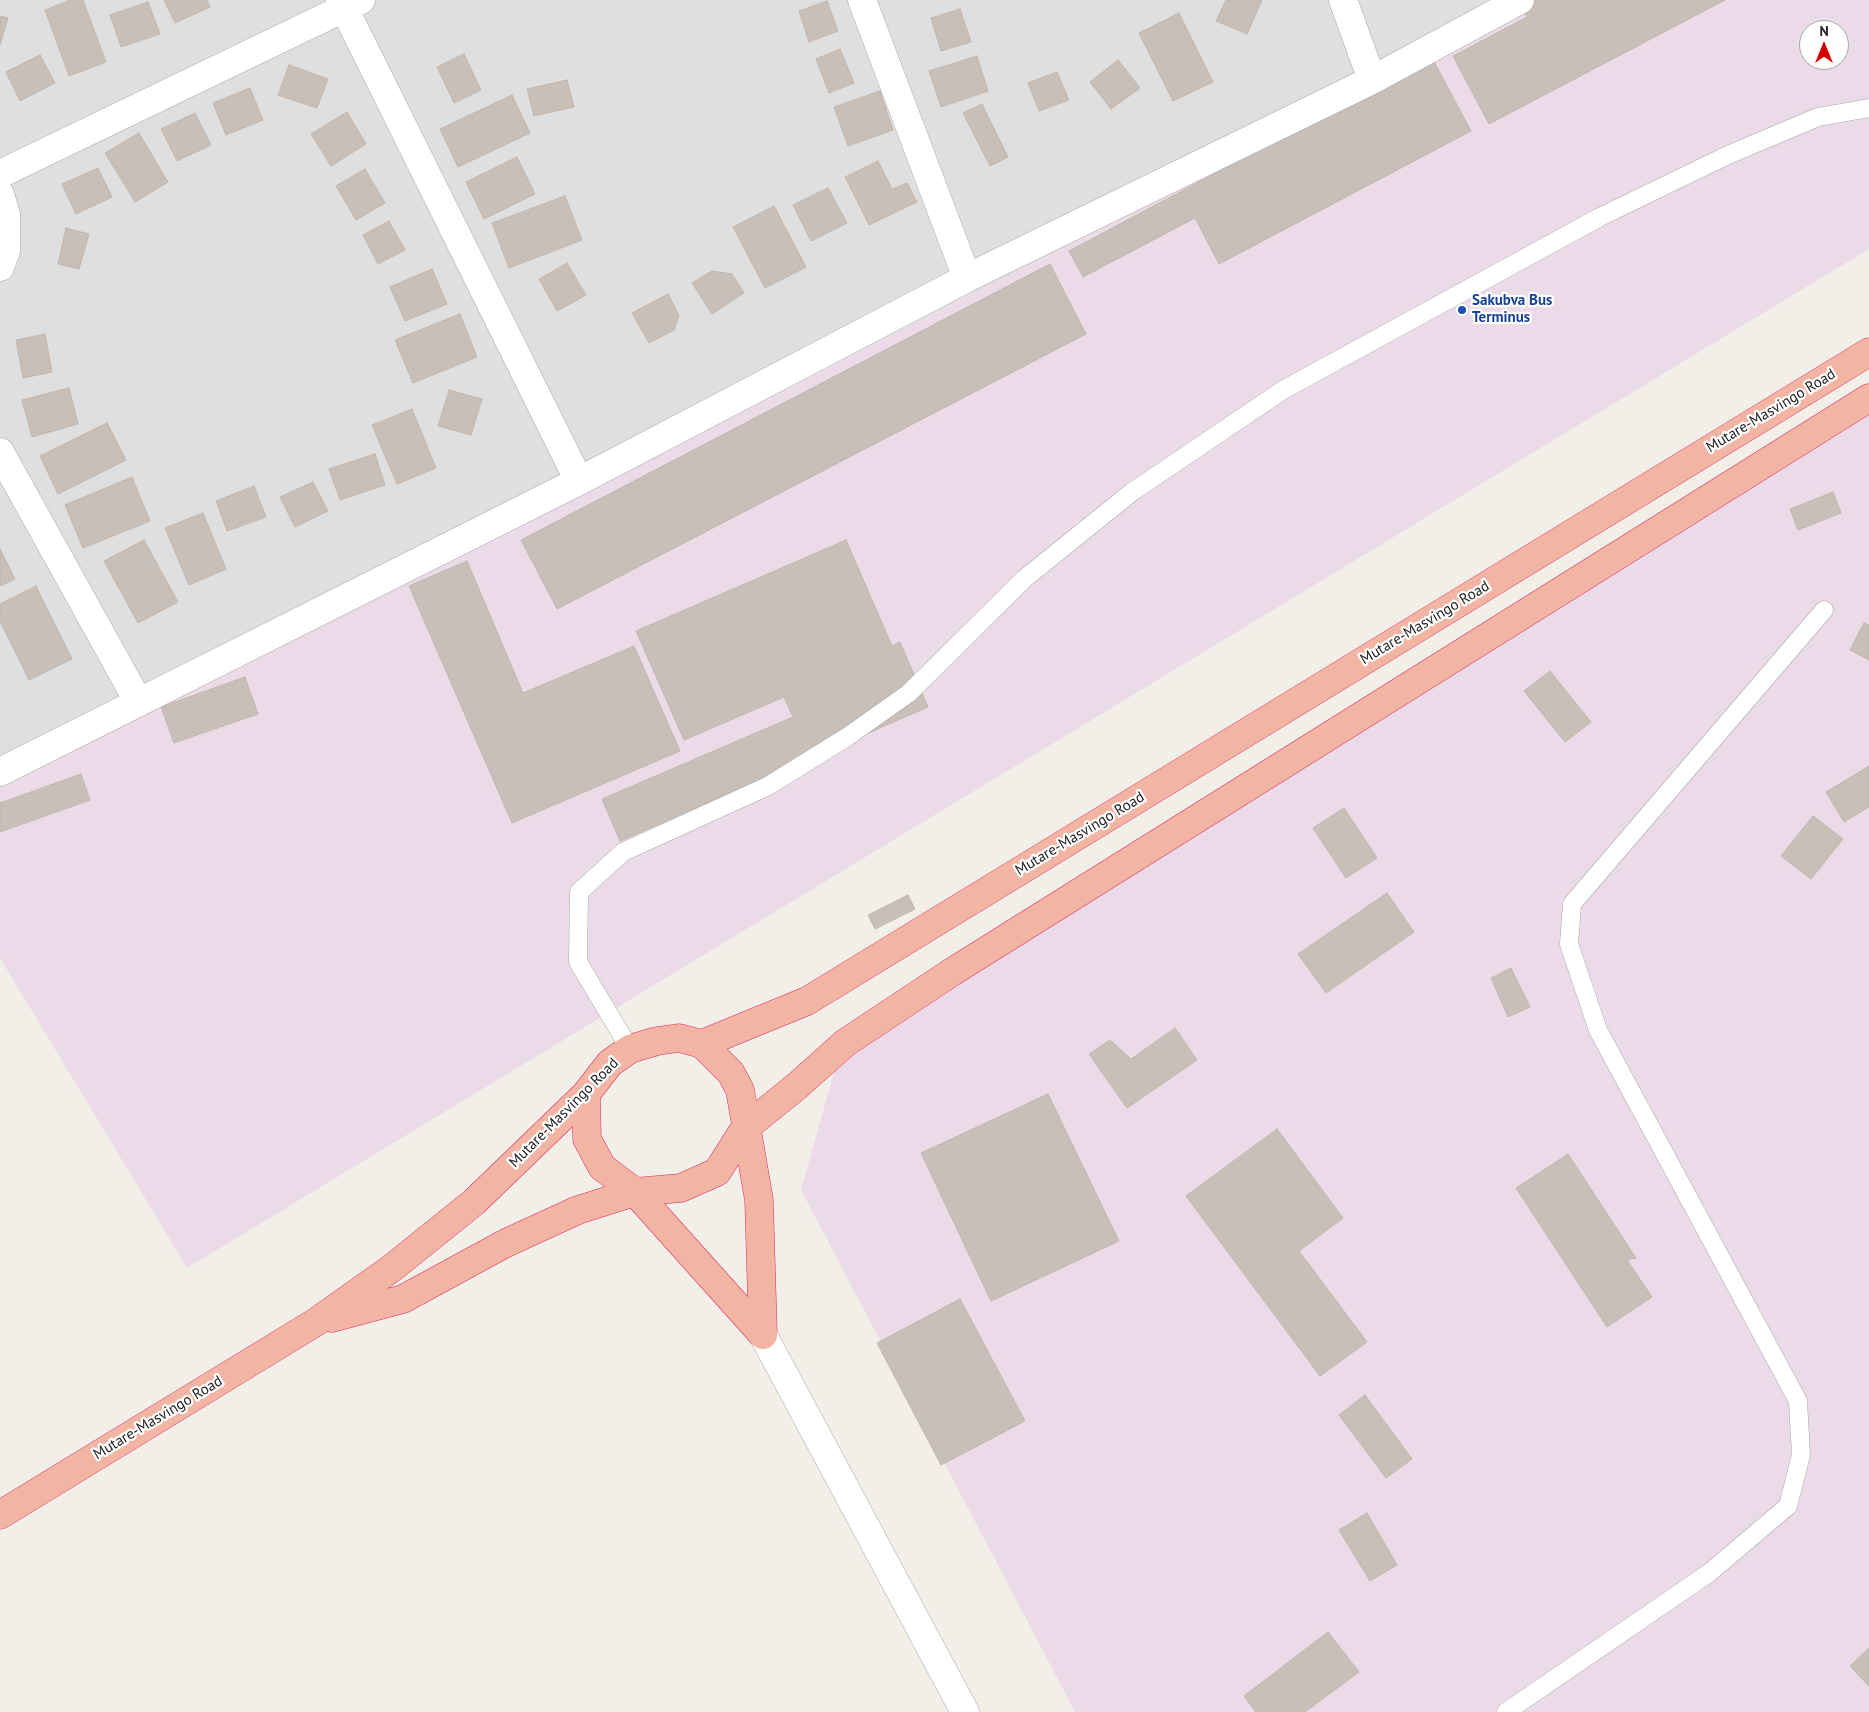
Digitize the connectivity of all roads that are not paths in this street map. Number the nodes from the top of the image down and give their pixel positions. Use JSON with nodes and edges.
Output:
{"nodes":[{"id":1,"x":862,"y":0,"type":"edge"},
{"id":2,"x":1343,"y":0,"type":"edge"},
{"id":3,"x":1520,"y":0,"type":"edge"},
{"id":4,"x":349,"y":3,"type":"edge"},
{"id":5,"x":1372,"y":80,"type":"junction"},
{"id":6,"x":1869,"y":108,"type":"edge"},
{"id":7,"x":0,"y":174,"type":"edge"},
{"id":8,"x":0,"y":194,"type":"edge"},
{"id":9,"x":0,"y":267,"type":"edge"},
{"id":10,"x":967,"y":278,"type":"junction"},
{"id":11,"x":1869,"y":352,"type":"edge"},
{"id":12,"x":1869,"y":398,"type":"edge"},
{"id":13,"x":0,"y":452,"type":"edge"},
{"id":14,"x":579,"y":481,"type":"junction"},
{"id":15,"x":1824,"y":610,"type":"dead end"},
{"id":16,"x":138,"y":701,"type":"junction"},
{"id":17,"x":0,"y":772,"type":"edge"},
{"id":18,"x":702,"y":1044,"type":"junction"},
{"id":19,"x":630,"y":1049,"type":"junction"},
{"id":20,"x":586,"y":1094,"type":"junction"},
{"id":21,"x":746,"y":1128,"type":"junction"},
{"id":22,"x":635,"y":1192,"type":"junction"},
{"id":23,"x":316,"y":1322,"type":"junction"},
{"id":24,"x":763,"y":1335,"type":"junction"},
{"id":25,"x":0,"y":1515,"type":"edge"},
{"id":26,"x":965,"y":1712,"type":"edge"},
{"id":27,"x":1506,"y":1712,"type":"edge"}],
"edges":[{"from":1,"to":10,"type":"street"},
{"from":2,"to":5,"type":"street"},
{"from":3,"to":5,"type":"street"},
{"from":4,"to":7,"type":"street"},
{"from":4,"to":14,"type":"street"},
{"from":5,"to":10,"type":"street"},
{"from":6,"to":19,"type":"lane"},
{"from":8,"to":9,"type":"street"},
{"from":10,"to":14,"type":"street"},
{"from":11,"to":18,"type":"highway","name":"Mutare-Masvingo Road"},
{"from":12,"to":21,"type":"highway","name":"Mutare-Masvingo Road"},
{"from":13,"to":16,"type":"street"},
{"from":14,"to":16,"type":"street"},
{"from":15,"to":27,"type":"lane"},
{"from":16,"to":17,"type":"street"},
{"from":18,"to":19,"type":"highway","name":"Mutare-Masvingo Road"},
{"from":18,"to":21,"type":"highway"},
{"from":19,"to":20,"type":"highway","name":"Mutare-Masvingo Road"},
{"from":20,"to":22,"type":"highway"},
{"from":20,"to":23,"type":"highway","name":"Mutare-Masvingo Road"},
{"from":21,"to":22,"type":"highway","name":"Mutare-Masvingo Road"},
{"from":21,"to":24,"type":"highway"},
{"from":22,"to":23,"type":"highway","name":"Mutare-Masvingo Road"},
{"from":22,"to":24,"type":"highway"},
{"from":23,"to":25,"type":"highway","name":"Mutare-Masvingo Road"},
{"from":24,"to":26,"type":"street"}]}
